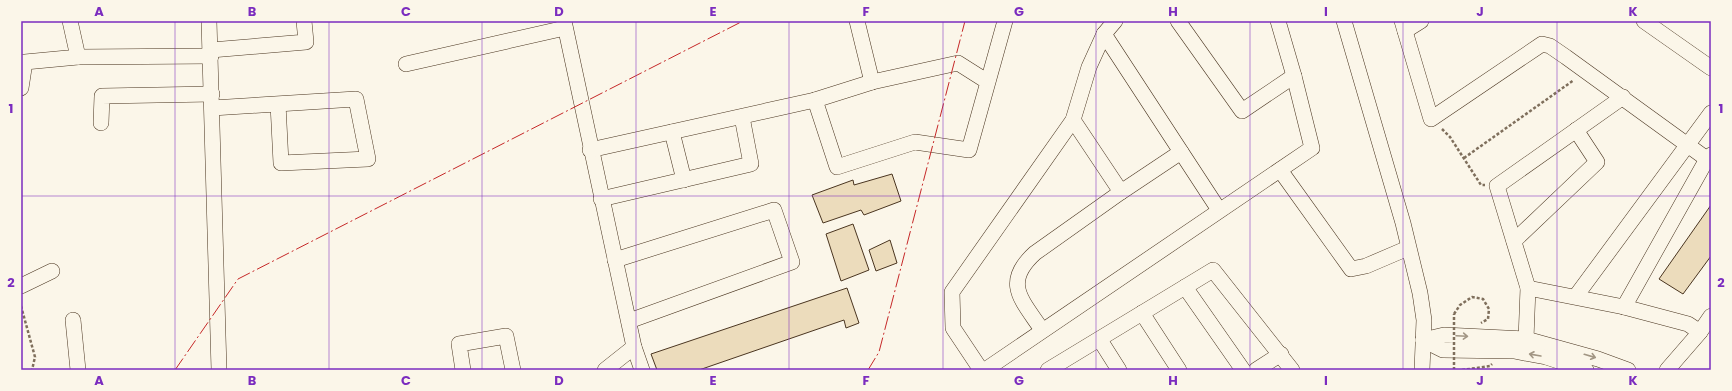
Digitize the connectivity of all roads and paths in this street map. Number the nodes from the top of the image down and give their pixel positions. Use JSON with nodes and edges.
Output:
{"nodes":[{"id":1,"x":70,"y":21,"type":"edge"},
{"id":2,"x":209,"y":21,"type":"edge"},
{"id":3,"x":304,"y":21,"type":"edge"},
{"id":4,"x":857,"y":21,"type":"edge"},
{"id":5,"x":1005,"y":21,"type":"edge"},
{"id":6,"x":1115,"y":21,"type":"edge"},
{"id":7,"x":1178,"y":21,"type":"edge"},
{"id":8,"x":1278,"y":21,"type":"edge"},
{"id":9,"x":1344,"y":21,"type":"edge"},
{"id":10,"x":1421,"y":21,"type":"edge"},
{"id":11,"x":1644,"y":21,"type":"edge"},
{"id":12,"x":564,"y":25,"type":"edge"},
{"id":13,"x":1404,"y":26,"type":"edge"},
{"id":14,"x":1104,"y":34,"type":"junction"},
{"id":15,"x":211,"y":53,"type":"junction"},
{"id":16,"x":78,"y":57,"type":"junction"},
{"id":17,"x":406,"y":64,"type":"dead end"},
{"id":18,"x":1711,"y":68,"type":"edge"},
{"id":19,"x":1587,"y":71,"type":"junction"},
{"id":20,"x":1294,"y":76,"type":"junction"},
{"id":21,"x":872,"y":82,"type":"junction"},
{"id":22,"x":988,"y":82,"type":"junction"},
{"id":23,"x":21,"y":88,"type":"edge"},
{"id":24,"x":1623,"y":97,"type":"junction"},
{"id":25,"x":815,"y":100,"type":"junction"},
{"id":26,"x":212,"y":101,"type":"junction"},
{"id":27,"x":278,"y":104,"type":"junction"},
{"id":28,"x":1711,"y":113,"type":"edge"},
{"id":29,"x":742,"y":117,"type":"junction"},
{"id":30,"x":1431,"y":119,"type":"junction"},
{"id":31,"x":1073,"y":120,"type":"junction"},
{"id":32,"x":101,"y":123,"type":"dead end"},
{"id":33,"x":1576,"y":130,"type":"junction"},
{"id":34,"x":672,"y":132,"type":"junction"},
{"id":35,"x":1687,"y":145,"type":"junction"},
{"id":36,"x":590,"y":150,"type":"junction"},
{"id":37,"x":1181,"y":152,"type":"junction"},
{"id":38,"x":1464,"y":158,"type":"junction"},
{"id":39,"x":1710,"y":159,"type":"edge"},
{"id":40,"x":1280,"y":170,"type":"junction"},
{"id":41,"x":684,"y":180,"type":"junction"},
{"id":42,"x":1497,"y":186,"type":"junction"},
{"id":43,"x":1121,"y":192,"type":"junction"},
{"id":44,"x":601,"y":199,"type":"junction"},
{"id":45,"x":1219,"y":210,"type":"junction"},
{"id":46,"x":1514,"y":241,"type":"junction"},
{"id":47,"x":1408,"y":248,"type":"junction"},
{"id":48,"x":615,"y":260,"type":"junction"},
{"id":49,"x":52,"y":271,"type":"dead end"},
{"id":50,"x":21,"y":286,"type":"edge"},
{"id":51,"x":1185,"y":287,"type":"junction"},
{"id":52,"x":1528,"y":288,"type":"junction"},
{"id":53,"x":1576,"y":296,"type":"junction"},
{"id":54,"x":21,"y":306,"type":"edge"},
{"id":55,"x":1624,"y":307,"type":"junction"},
{"id":56,"x":1142,"y":313,"type":"junction"},
{"id":57,"x":1711,"y":316,"type":"edge"},
{"id":58,"x":73,"y":320,"type":"dead end"},
{"id":59,"x":628,"y":321,"type":"junction"},
{"id":60,"x":1476,"y":323,"type":"dead end"},
{"id":61,"x":1042,"y":330,"type":"junction"},
{"id":62,"x":1700,"y":332,"type":"junction"},
{"id":63,"x":1526,"y":339,"type":"junction"},
{"id":64,"x":1100,"y":340,"type":"junction"},
{"id":65,"x":1423,"y":340,"type":"junction"},
{"id":66,"x":634,"y":347,"type":"junction"},
{"id":67,"x":1281,"y":354,"type":"junction"},
{"id":68,"x":1493,"y":362,"type":"dead end"},
{"id":69,"x":32,"y":370,"type":"edge"},
{"id":70,"x":78,"y":370,"type":"edge"},
{"id":71,"x":219,"y":370,"type":"edge"},
{"id":72,"x":463,"y":370,"type":"edge"},
{"id":73,"x":513,"y":370,"type":"edge"},
{"id":74,"x":605,"y":370,"type":"edge"},
{"id":75,"x":642,"y":370,"type":"edge"},
{"id":76,"x":981,"y":370,"type":"edge"},
{"id":77,"x":985,"y":370,"type":"edge"},
{"id":78,"x":1050,"y":370,"type":"edge"},
{"id":79,"x":1119,"y":370,"type":"edge"},
{"id":80,"x":1179,"y":370,"type":"edge"},
{"id":81,"x":1243,"y":370,"type":"edge"},
{"id":82,"x":1256,"y":370,"type":"edge"},
{"id":83,"x":1292,"y":370,"type":"edge"},
{"id":84,"x":1422,"y":370,"type":"edge"},
{"id":85,"x":1454,"y":370,"type":"edge"},
{"id":86,"x":1462,"y":370,"type":"edge"},
{"id":87,"x":1586,"y":370,"type":"edge"},
{"id":88,"x":1628,"y":370,"type":"edge"},
{"id":89,"x":1667,"y":370,"type":"edge"}],
"edges":[{"from":1,"to":16,"type":"street"},
{"from":2,"to":15,"type":"street"},
{"from":3,"to":15,"type":"street"},
{"from":4,"to":21,"type":"street"},
{"from":5,"to":22,"type":"street"},
{"from":6,"to":14,"type":"street"},
{"from":7,"to":20,"type":"street"},
{"from":8,"to":20,"type":"street"},
{"from":9,"to":47,"type":"street"},
{"from":10,"to":13,"type":"street"},
{"from":11,"to":18,"type":"street"},
{"from":12,"to":17,"type":"street"},
{"from":12,"to":36,"type":"street"},
{"from":13,"to":30,"type":"street"},
{"from":14,"to":31,"type":"street"},
{"from":14,"to":37,"type":"street"},
{"from":15,"to":16,"type":"street"},
{"from":15,"to":26,"type":"street"},
{"from":16,"to":23,"type":"street"},
{"from":19,"to":24,"type":"street"},
{"from":19,"to":30,"type":"street"},
{"from":19,"to":38,"type":"path"},
{"from":20,"to":40,"type":"street"},
{"from":21,"to":22,"type":"street"},
{"from":21,"to":25,"type":"street"},
{"from":22,"to":25,"type":"street"},
{"from":24,"to":33,"type":"street"},
{"from":24,"to":35,"type":"street"},
{"from":25,"to":29,"type":"street"},
{"from":26,"to":27,"type":"street"},
{"from":26,"to":32,"type":"street"},
{"from":26,"to":71,"type":"street"},
{"from":27,"to":27,"type":"street"},
{"from":28,"to":35,"type":"street"},
{"from":29,"to":34,"type":"street"},
{"from":29,"to":41,"type":"street"},
{"from":30,"to":38,"type":"path"},
{"from":31,"to":43,"type":"street"},
{"from":31,"to":76,"type":"street"},
{"from":33,"to":42,"type":"street"},
{"from":33,"to":46,"type":"street"},
{"from":34,"to":36,"type":"street"},
{"from":34,"to":41,"type":"street"},
{"from":35,"to":39,"type":"street"},
{"from":35,"to":53,"type":"street"},
{"from":36,"to":44,"type":"street"},
{"from":37,"to":43,"type":"street"},
{"from":37,"to":45,"type":"street"},
{"from":38,"to":42,"type":"path"},
{"from":39,"to":55,"type":"street"},
{"from":40,"to":45,"type":"street"},
{"from":40,"to":47,"type":"street"},
{"from":41,"to":44,"type":"street"},
{"from":42,"to":46,"type":"street"},
{"from":43,"to":61,"type":"street"},
{"from":44,"to":48,"type":"street"},
{"from":45,"to":61,"type":"street"},
{"from":46,"to":52,"type":"street"},
{"from":47,"to":65,"type":"street"},
{"from":48,"to":59,"type":"street"},
{"from":48,"to":59,"type":"street"},
{"from":49,"to":50,"type":"street"},
{"from":51,"to":56,"type":"street"},
{"from":51,"to":67,"type":"street"},
{"from":51,"to":81,"type":"street"},
{"from":52,"to":53,"type":"street"},
{"from":52,"to":63,"type":"street"},
{"from":53,"to":55,"type":"street"},
{"from":54,"to":69,"type":"path"},
{"from":55,"to":62,"type":"street"},
{"from":56,"to":64,"type":"street"},
{"from":56,"to":80,"type":"street"},
{"from":57,"to":62,"type":"street"},
{"from":58,"to":70,"type":"street"},
{"from":59,"to":66,"type":"street"},
{"from":60,"to":85,"type":"path","bridge":true},
{"from":61,"to":77,"type":"street"},
{"from":62,"to":89,"type":"street"},
{"from":65,"to":63,"type":"street","one_way":true},
{"from":63,"to":88,"type":"street","one_way":true},
{"from":64,"to":78,"type":"street"},
{"from":64,"to":79,"type":"street"},
{"from":65,"to":84,"type":"street"},
{"from":87,"to":65,"type":"street","one_way":true},
{"from":66,"to":74,"type":"street"},
{"from":66,"to":75,"type":"street"},
{"from":67,"to":82,"type":"street"},
{"from":67,"to":83,"type":"street"},
{"from":68,"to":86,"type":"path"},
{"from":72,"to":73,"type":"street"}]}
